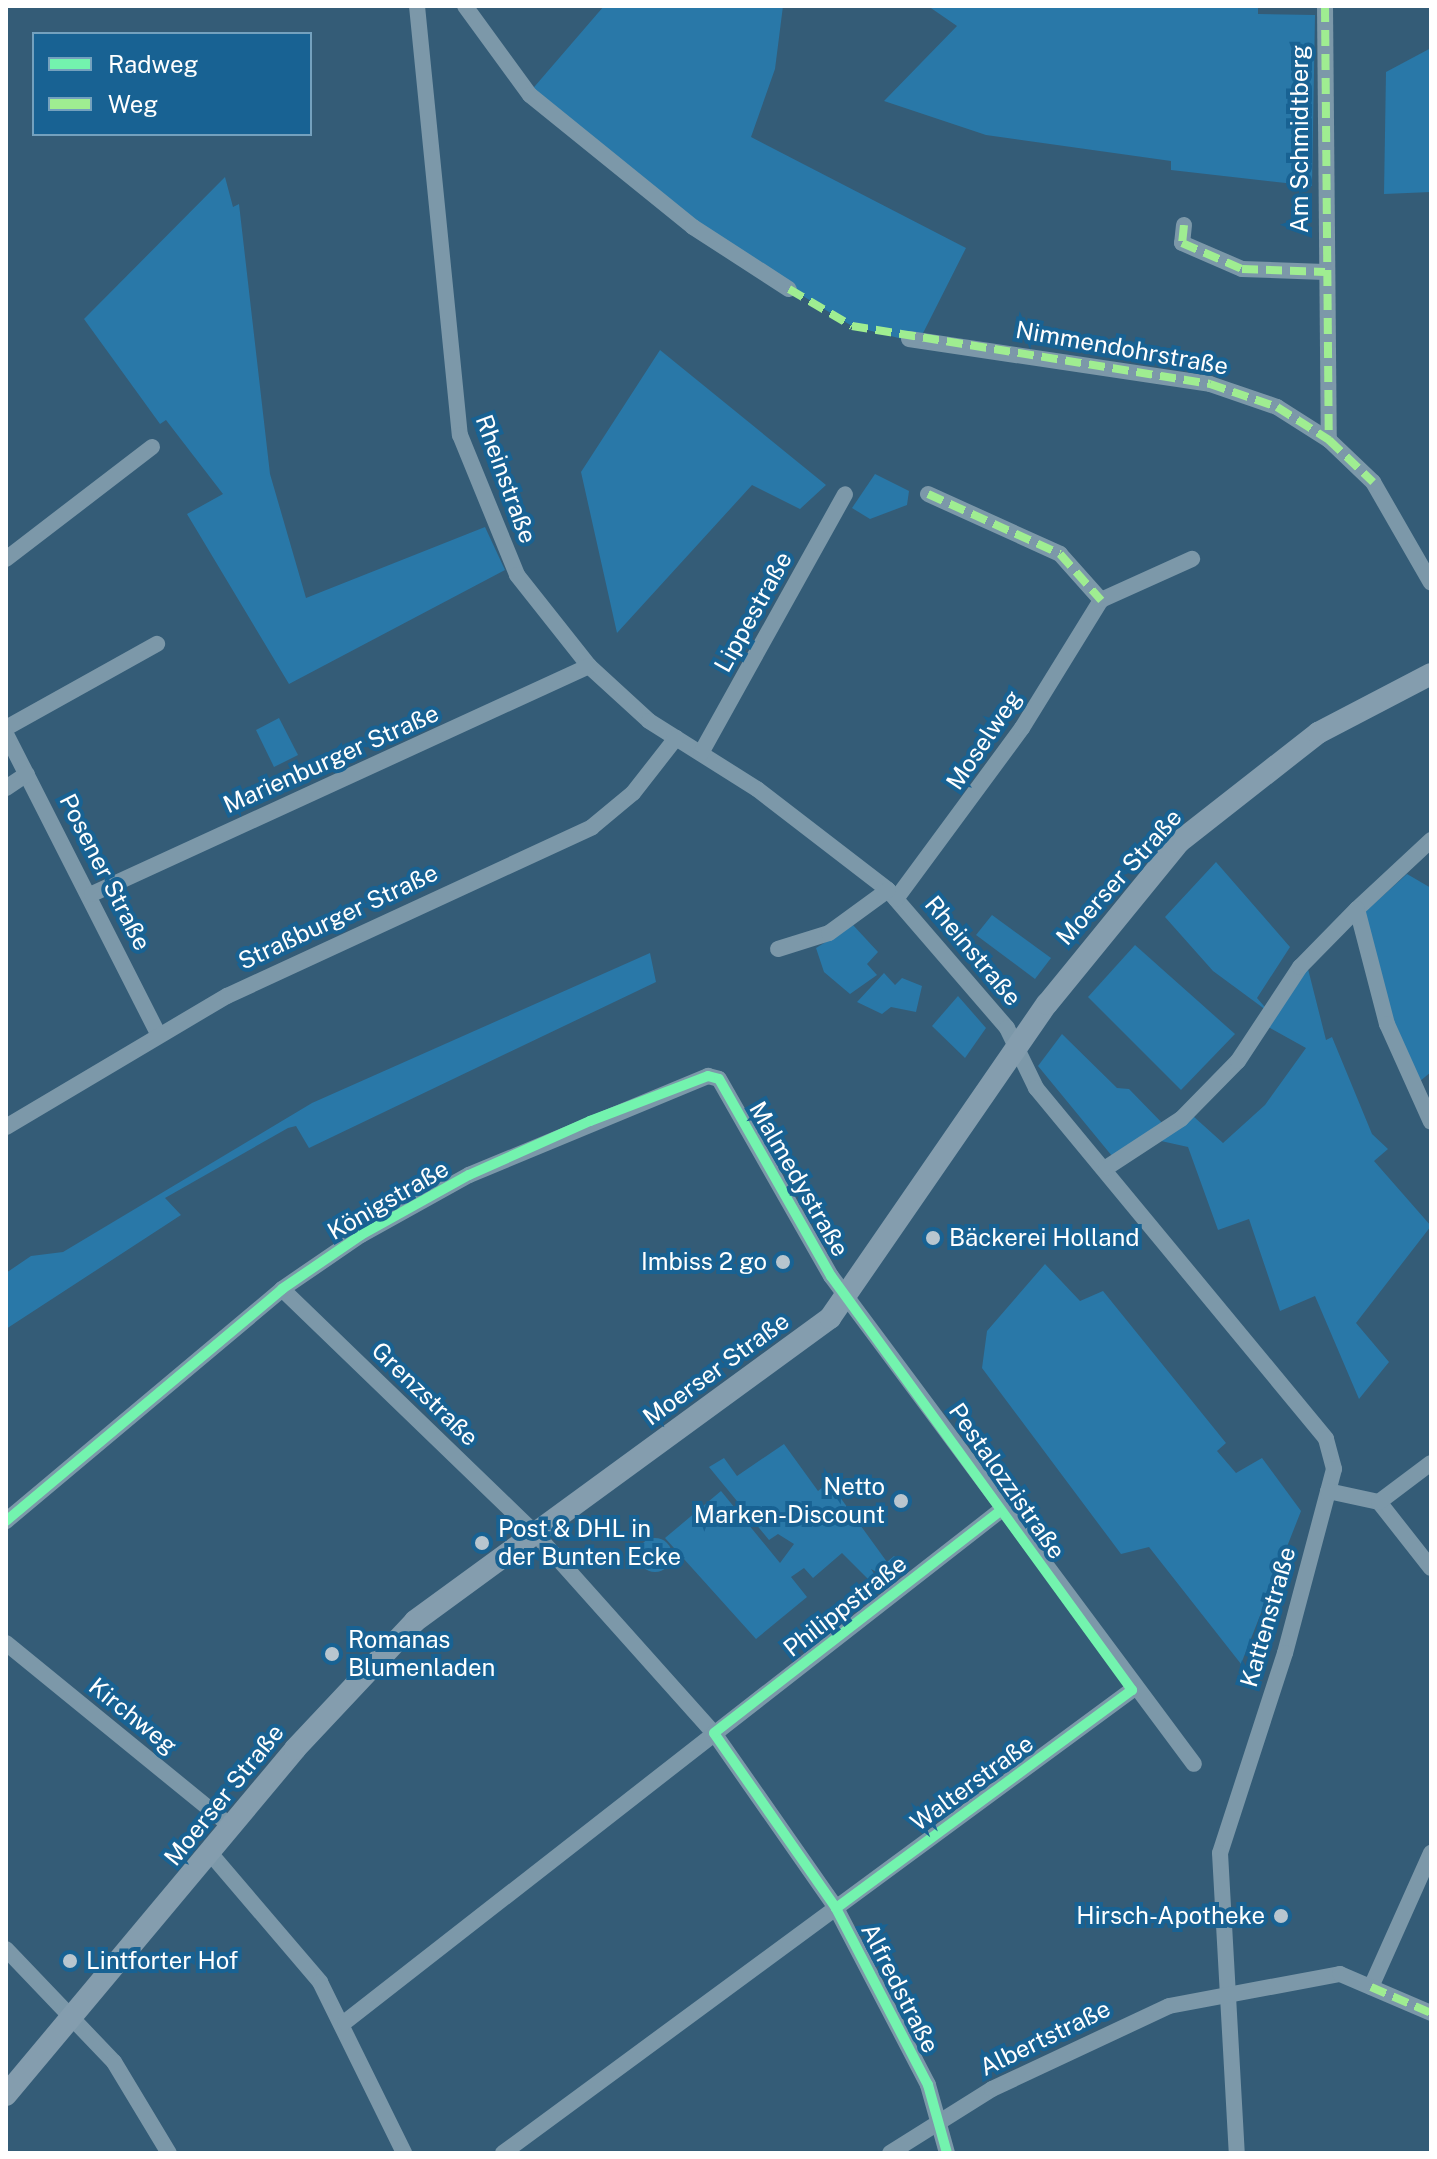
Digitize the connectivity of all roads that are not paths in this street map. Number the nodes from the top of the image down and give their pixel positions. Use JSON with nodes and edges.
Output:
{"nodes":[{"id":1,"x":417,"y":6,"type":"edge"},
{"id":2,"x":465,"y":6,"type":"edge"},
{"id":3,"x":1325,"y":6,"type":"edge"},
{"id":4,"x":1184,"y":225,"type":"dead end"},
{"id":5,"x":1325,"y":272,"type":"junction"},
{"id":6,"x":789,"y":289,"type":"dead end"},
{"id":7,"x":909,"y":339,"type":"dead end"},
{"id":8,"x":1329,"y":440,"type":"junction"},
{"id":9,"x":152,"y":447,"type":"dead end"},
{"id":10,"x":845,"y":494,"type":"dead end"},
{"id":11,"x":928,"y":494,"type":"dead end"},
{"id":12,"x":6,"y":559,"type":"edge"},
{"id":13,"x":1192,"y":559,"type":"dead end"},
{"id":14,"x":1431,"y":583,"type":"edge"},
{"id":15,"x":1101,"y":600,"type":"junction"},
{"id":16,"x":157,"y":644,"type":"dead end"},
{"id":17,"x":589,"y":666,"type":"junction"},
{"id":18,"x":1431,"y":674,"type":"edge"},
{"id":19,"x":6,"y":731,"type":"edge"},
{"id":20,"x":676,"y":738,"type":"junction"},
{"id":21,"x":701,"y":753,"type":"junction"},
{"id":22,"x":27,"y":774,"type":"junction"},
{"id":23,"x":6,"y":788,"type":"edge"},
{"id":24,"x":1431,"y":840,"type":"edge"},
{"id":25,"x":92,"y":894,"type":"junction"},
{"id":26,"x":892,"y":894,"type":"junction"},
{"id":27,"x":1357,"y":909,"type":"junction"},
{"id":28,"x":778,"y":949,"type":"dead end"},
{"id":29,"x":158,"y":1033,"type":"junction"},
{"id":30,"x":1017,"y":1047,"type":"junction"},
{"id":31,"x":719,"y":1079,"type":"joint"},
{"id":32,"x":1431,"y":1122,"type":"edge"},
{"id":33,"x":6,"y":1127,"type":"edge"},
{"id":34,"x":1106,"y":1168,"type":"junction"},
{"id":35,"x":282,"y":1289,"type":"junction"},
{"id":36,"x":849,"y":1296,"type":"junction"},
{"id":37,"x":1431,"y":1463,"type":"edge"},
{"id":38,"x":1328,"y":1491,"type":"junction"},
{"id":39,"x":1379,"y":1502,"type":"junction"},
{"id":40,"x":1001,"y":1510,"type":"junction"},
{"id":41,"x":6,"y":1521,"type":"edge"},
{"id":42,"x":534,"y":1532,"type":"junction"},
{"id":43,"x":1431,"y":1568,"type":"edge"},
{"id":44,"x":6,"y":1643,"type":"edge"},
{"id":45,"x":1132,"y":1690,"type":"junction"},
{"id":46,"x":714,"y":1733,"type":"junction"},
{"id":47,"x":1194,"y":1764,"type":"dead end"},
{"id":48,"x":230,"y":1826,"type":"junction"},
{"id":49,"x":210,"y":1853,"type":"junction"},
{"id":50,"x":1431,"y":1853,"type":"edge"},
{"id":51,"x":836,"y":1908,"type":"junction"},
{"id":52,"x":6,"y":1949,"type":"edge"},
{"id":53,"x":1371,"y":1987,"type":"junction"},
{"id":54,"x":1232,"y":1996,"type":"junction"},
{"id":55,"x":1431,"y":2013,"type":"edge"},
{"id":56,"x":74,"y":2017,"type":"junction"},
{"id":57,"x":345,"y":2022,"type":"junction"},
{"id":58,"x":6,"y":2095,"type":"edge"},
{"id":59,"x":939,"y":2123,"type":"junction"},
{"id":60,"x":169,"y":2153,"type":"edge"},
{"id":61,"x":404,"y":2153,"type":"edge"},
{"id":62,"x":503,"y":2153,"type":"edge"},
{"id":63,"x":890,"y":2153,"type":"edge"},
{"id":64,"x":947,"y":2153,"type":"edge"},
{"id":65,"x":1237,"y":2153,"type":"edge"}],
"edges":[{"from":1,"to":17,"type":"street","name":"Rheinstraße"},
{"from":2,"to":6,"type":"street"},
{"from":3,"to":5,"type":"street","name":"Am Schmidtberg"},
{"from":4,"to":5,"type":"street"},
{"from":5,"to":8,"type":"street","name":"Am Schmidtberg"},
{"from":7,"to":8,"type":"street","name":"Nimmendohrstraße"},
{"from":8,"to":14,"type":"street","name":"Nimmendohrstraße"},
{"from":9,"to":12,"type":"street"},
{"from":10,"to":21,"type":"street","name":"Lippestraße"},
{"from":11,"to":15,"type":"street"},
{"from":13,"to":15,"type":"street"},
{"from":15,"to":26,"type":"street","name":"Moselweg"},
{"from":16,"to":19,"type":"street","name":"Posener Straße"},
{"from":17,"to":20,"type":"street","name":"Rheinstraße"},
{"from":17,"to":25,"type":"street","name":"Marienburger Straße"},
{"from":18,"to":30,"type":"street","name":"Moerser Straße"},
{"from":19,"to":22,"type":"street","name":"Posener Straße"},
{"from":20,"to":21,"type":"street","name":"Rheinstraße"},
{"from":20,"to":29,"type":"street","name":"Straßburger Straße"},
{"from":21,"to":26,"type":"street","name":"Rheinstraße"},
{"from":22,"to":23,"type":"street"},
{"from":22,"to":25,"type":"street","name":"Posener Straße"},
{"from":24,"to":27,"type":"street"},
{"from":25,"to":29,"type":"street","name":"Posener Straße"},
{"from":26,"to":28,"type":"street"},
{"from":26,"to":30,"type":"street","name":"Rheinstraße"},
{"from":27,"to":32,"type":"street"},
{"from":27,"to":34,"type":"street"},
{"from":29,"to":33,"type":"street","name":"Straßburger Straße"},
{"from":30,"to":34,"type":"street","name":"Kattenstraße"},
{"from":30,"to":36,"type":"street","name":"Moerser Straße"},
{"from":31,"to":35,"type":"street","name":"Königstraße"},
{"from":31,"to":36,"type":"street","name":"Malmedystraße"},
{"from":34,"to":38,"type":"street","name":"Kattenstraße"},
{"from":35,"to":41,"type":"street","name":"Königstraße"},
{"from":35,"to":42,"type":"street","name":"Grenzstraße"},
{"from":36,"to":40,"type":"street","name":"Pestalozzistraße"},
{"from":36,"to":42,"type":"street","name":"Moerser Straße"},
{"from":37,"to":39,"type":"street"},
{"from":38,"to":39,"type":"street"},
{"from":38,"to":54,"type":"street","name":"Kattenstraße"},
{"from":39,"to":43,"type":"street"},
{"from":40,"to":45,"type":"street","name":"Pestalozzistraße"},
{"from":40,"to":46,"type":"street","name":"Philippstraße"},
{"from":42,"to":46,"type":"street","name":"Alfredstraße"},
{"from":42,"to":48,"type":"street","name":"Moerser Straße"},
{"from":44,"to":48,"type":"street","name":"Kirchweg"},
{"from":45,"to":47,"type":"street","name":"Pestalozzistraße"},
{"from":45,"to":51,"type":"street","name":"Walterstraße"},
{"from":46,"to":51,"type":"street","name":"Alfredstraße"},
{"from":46,"to":57,"type":"street","name":"Philippstraße"},
{"from":48,"to":49,"type":"street","name":"Moerser Straße"},
{"from":49,"to":56,"type":"street","name":"Moerser Straße"},
{"from":49,"to":57,"type":"street"},
{"from":50,"to":53,"type":"street"},
{"from":51,"to":59,"type":"street","name":"Alfredstraße"},
{"from":51,"to":62,"type":"street","name":"Walterstraße"},
{"from":52,"to":56,"type":"street"},
{"from":53,"to":54,"type":"street","name":"Albertstraße"},
{"from":53,"to":55,"type":"street","name":"Albertstraße"},
{"from":54,"to":59,"type":"street","name":"Albertstraße"},
{"from":54,"to":65,"type":"street","name":"Kattenstraße"},
{"from":56,"to":58,"type":"street","name":"Moerser Straße"},
{"from":56,"to":60,"type":"street"},
{"from":57,"to":61,"type":"street"},
{"from":59,"to":63,"type":"street","name":"Albertstraße"},
{"from":59,"to":64,"type":"street","name":"Alfredstraße"}]}
